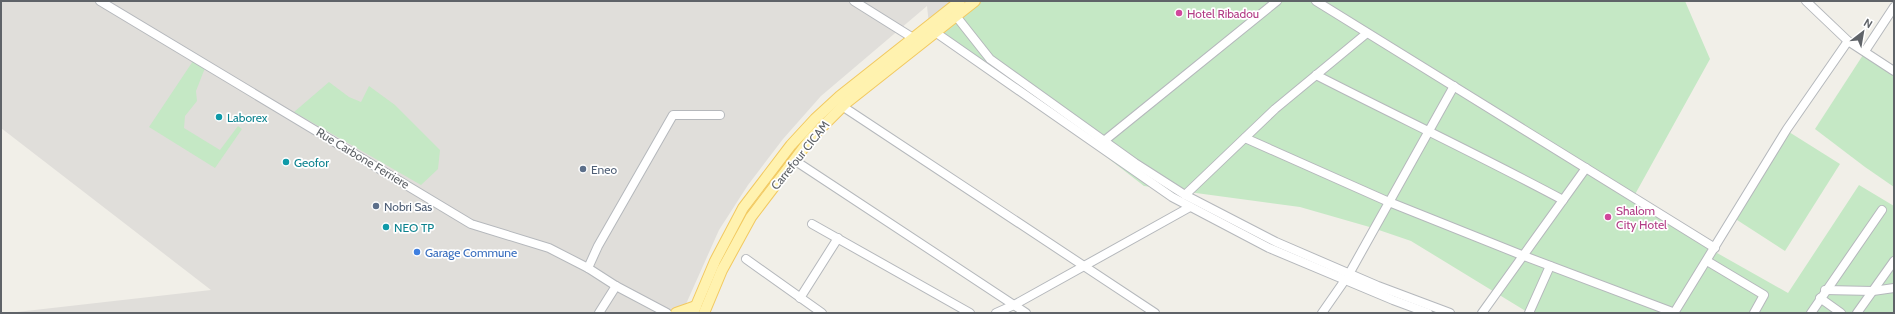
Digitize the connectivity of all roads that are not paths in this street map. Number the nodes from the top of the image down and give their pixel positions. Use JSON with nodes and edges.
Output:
{"nodes":[{"id":1,"x":100,"y":1,"type":"edge"},
{"id":2,"x":854,"y":1,"type":"edge"},
{"id":3,"x":960,"y":1,"type":"edge"},
{"id":4,"x":975,"y":1,"type":"edge"},
{"id":5,"x":1277,"y":1,"type":"edge"},
{"id":6,"x":1316,"y":1,"type":"edge"},
{"id":7,"x":1806,"y":1,"type":"edge"},
{"id":8,"x":1894,"y":7,"type":"edge"},
{"id":9,"x":956,"y":16,"type":"junction"},
{"id":10,"x":935,"y":32,"type":"junction"},
{"id":11,"x":1367,"y":32,"type":"junction"},
{"id":12,"x":913,"y":38,"type":"junction"},
{"id":13,"x":1848,"y":40,"type":"junction"},
{"id":14,"x":1864,"y":51,"type":"junction"},
{"id":15,"x":1894,"y":71,"type":"edge"},
{"id":16,"x":1316,"y":75,"type":"junction"},
{"id":17,"x":1454,"y":86,"type":"junction"},
{"id":18,"x":842,"y":106,"type":"junction"},
{"id":19,"x":720,"y":115,"type":"dead end"},
{"id":20,"x":1428,"y":132,"type":"junction"},
{"id":21,"x":1245,"y":138,"type":"junction"},
{"id":22,"x":1104,"y":141,"type":"junction"},
{"id":23,"x":794,"y":160,"type":"junction"},
{"id":24,"x":1586,"y":168,"type":"junction"},
{"id":25,"x":1185,"y":195,"type":"junction"},
{"id":26,"x":1563,"y":200,"type":"junction"},
{"id":27,"x":1389,"y":202,"type":"junction"},
{"id":28,"x":1190,"y":206,"type":"junction"},
{"id":29,"x":1882,"y":210,"type":"dead end"},
{"id":30,"x":812,"y":224,"type":"dead end"},
{"id":31,"x":838,"y":238,"type":"junction"},
{"id":32,"x":1715,"y":248,"type":"junction"},
{"id":33,"x":1524,"y":256,"type":"junction"},
{"id":34,"x":746,"y":259,"type":"dead end"},
{"id":35,"x":1707,"y":261,"type":"junction"},
{"id":36,"x":1894,"y":261,"type":"edge"},
{"id":37,"x":1083,"y":266,"type":"junction"},
{"id":38,"x":1550,"y":266,"type":"junction"},
{"id":39,"x":588,"y":268,"type":"junction"},
{"id":40,"x":1347,"y":277,"type":"junction"},
{"id":41,"x":616,"y":286,"type":"junction"},
{"id":42,"x":1894,"y":288,"type":"edge"},
{"id":43,"x":1825,"y":290,"type":"junction"},
{"id":44,"x":1873,"y":291,"type":"junction"},
{"id":45,"x":800,"y":298,"type":"junction"},
{"id":46,"x":1820,"y":298,"type":"junction"},
{"id":47,"x":1014,"y":305,"type":"junction"},
{"id":48,"x":695,"y":309,"type":"edge"},
{"id":49,"x":657,"y":310,"type":"edge"},
{"id":50,"x":599,"y":313,"type":"edge"},
{"id":51,"x":666,"y":313,"type":"edge"},
{"id":52,"x":676,"y":313,"type":"edge"},
{"id":53,"x":704,"y":313,"type":"edge"},
{"id":54,"x":822,"y":313,"type":"edge"},
{"id":55,"x":970,"y":313,"type":"edge"},
{"id":56,"x":996,"y":313,"type":"edge"},
{"id":57,"x":1026,"y":313,"type":"edge"},
{"id":58,"x":1155,"y":313,"type":"edge"},
{"id":59,"x":1322,"y":313,"type":"edge"},
{"id":60,"x":1428,"y":313,"type":"edge"},
{"id":61,"x":1450,"y":313,"type":"edge"},
{"id":62,"x":1482,"y":313,"type":"edge"},
{"id":63,"x":1529,"y":313,"type":"edge"},
{"id":64,"x":1675,"y":313,"type":"edge"},
{"id":65,"x":1754,"y":313,"type":"edge"},
{"id":66,"x":1810,"y":313,"type":"edge"},
{"id":67,"x":1841,"y":313,"type":"edge"},
{"id":68,"x":1857,"y":313,"type":"edge"}],
"edges":[{"from":1,"to":39,"type":"street","name":"Rue Carbone Ferriere"},
{"from":2,"to":12,"type":"street"},
{"from":3,"to":12,"type":"main road"},
{"from":4,"to":9,"type":"main road","name":"Carrefour CICAM"},
{"from":5,"to":22,"type":"street"},
{"from":6,"to":11,"type":"street"},
{"from":7,"to":13,"type":"street"},
{"from":8,"to":14,"type":"street"},
{"from":9,"to":10,"type":"main road","name":"Carrefour CICAM"},
{"from":9,"to":22,"type":"street"},
{"from":10,"to":18,"type":"main road","name":"Carrefour CICAM"},
{"from":10,"to":28,"type":"street"},
{"from":11,"to":16,"type":"street"},
{"from":11,"to":17,"type":"street"},
{"from":12,"to":48,"type":"main road"},
{"from":13,"to":14,"type":"street"},
{"from":13,"to":32,"type":"street"},
{"from":14,"to":15,"type":"street"},
{"from":16,"to":20,"type":"street"},
{"from":16,"to":21,"type":"street"},
{"from":17,"to":20,"type":"street"},
{"from":17,"to":24,"type":"street"},
{"from":18,"to":23,"type":"main road","name":"Carrefour CICAM"},
{"from":18,"to":37,"type":"street"},
{"from":19,"to":39,"type":"street"},
{"from":20,"to":26,"type":"street"},
{"from":20,"to":27,"type":"street"},
{"from":21,"to":25,"type":"street"},
{"from":21,"to":27,"type":"street"},
{"from":22,"to":25,"type":"street"},
{"from":23,"to":47,"type":"street"},
{"from":23,"to":53,"type":"main road","name":"Carrefour CICAM"},
{"from":24,"to":26,"type":"street"},
{"from":24,"to":32,"type":"street"},
{"from":25,"to":40,"type":"street"},
{"from":26,"to":33,"type":"street"},
{"from":27,"to":33,"type":"street"},
{"from":27,"to":40,"type":"street"},
{"from":28,"to":37,"type":"street"},
{"from":28,"to":40,"type":"street"},
{"from":29,"to":43,"type":"street"},
{"from":30,"to":31,"type":"street"},
{"from":31,"to":45,"type":"street"},
{"from":31,"to":55,"type":"street"},
{"from":32,"to":35,"type":"street"},
{"from":33,"to":38,"type":"street"},
{"from":33,"to":62,"type":"street"},
{"from":34,"to":45,"type":"street"},
{"from":35,"to":64,"type":"street"},
{"from":35,"to":65,"type":"street"},
{"from":36,"to":44,"type":"street"},
{"from":37,"to":47,"type":"street"},
{"from":37,"to":58,"type":"street"},
{"from":38,"to":63,"type":"street"},
{"from":38,"to":64,"type":"street"},
{"from":39,"to":41,"type":"street","name":"Rue Carbone Ferriere"},
{"from":40,"to":59,"type":"street"},
{"from":40,"to":60,"type":"street"},
{"from":40,"to":61,"type":"street"},
{"from":41,"to":49,"type":"street","name":"Rue Carbone Ferriere"},
{"from":41,"to":50,"type":"street"},
{"from":42,"to":44,"type":"street"},
{"from":43,"to":44,"type":"street"},
{"from":43,"to":46,"type":"street"},
{"from":44,"to":68,"type":"street"},
{"from":45,"to":54,"type":"street"},
{"from":46,"to":66,"type":"street"},
{"from":46,"to":67,"type":"street"},
{"from":47,"to":56,"type":"street"},
{"from":47,"to":57,"type":"street"},
{"from":48,"to":52,"type":"main road"},
{"from":49,"to":51,"type":"street","name":"Rue Carbone Ferriere"}]}
